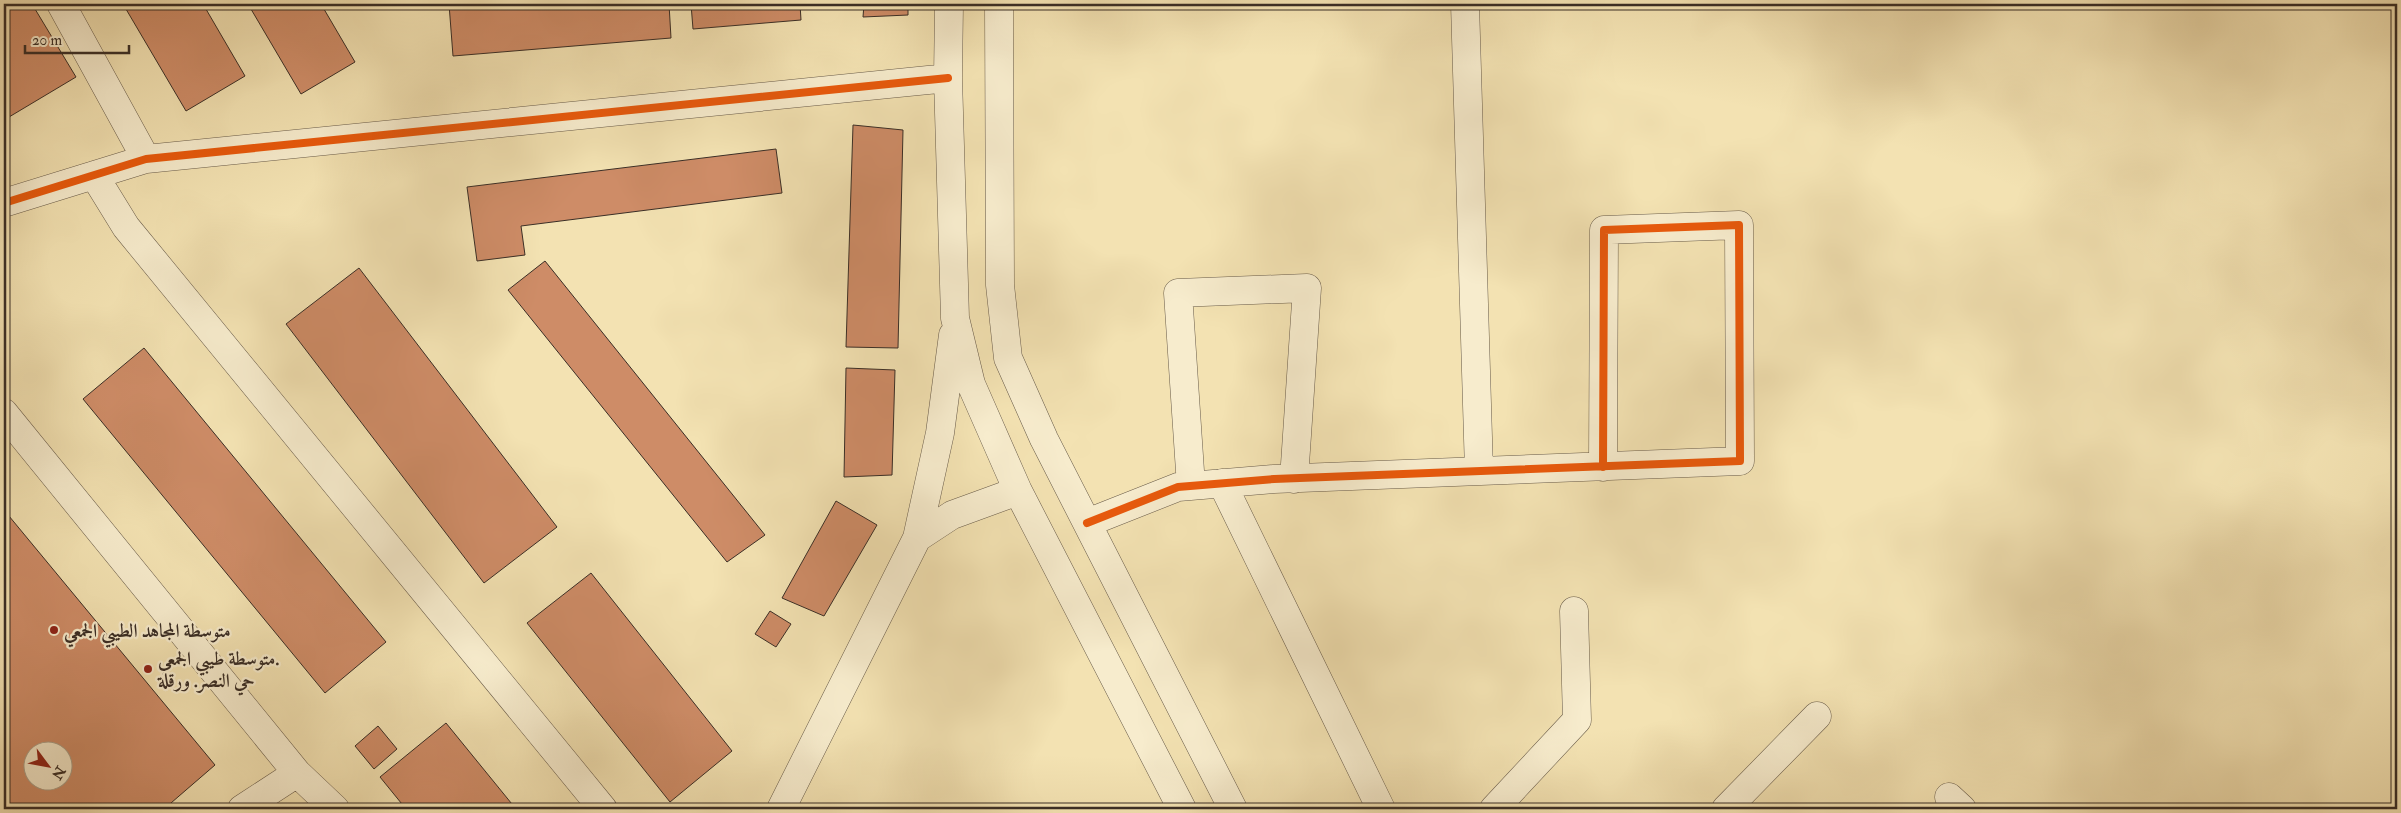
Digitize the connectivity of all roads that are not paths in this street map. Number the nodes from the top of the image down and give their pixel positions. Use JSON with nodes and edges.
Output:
{"nodes":[{"id":1,"x":61,"y":4,"type":"edge"},
{"id":2,"x":949,"y":4,"type":"edge"},
{"id":3,"x":999,"y":4,"type":"edge"},
{"id":4,"x":1465,"y":4,"type":"edge"},
{"id":5,"x":948,"y":78,"type":"junction"},
{"id":6,"x":146,"y":159,"type":"junction"},
{"id":7,"x":94,"y":175,"type":"junction"},
{"id":8,"x":4,"y":203,"type":"edge"},
{"id":9,"x":955,"y":318,"type":"junction"},
{"id":10,"x":4,"y":413,"type":"edge"},
{"id":11,"x":1603,"y":467,"type":"junction"},
{"id":12,"x":1479,"y":471,"type":"junction"},
{"id":13,"x":1294,"y":479,"type":"junction"},
{"id":14,"x":1222,"y":484,"type":"junction"},
{"id":15,"x":1191,"y":486,"type":"junction"},
{"id":16,"x":1018,"y":491,"type":"junction"},
{"id":17,"x":1087,"y":523,"type":"junction"},
{"id":18,"x":917,"y":538,"type":"junction"},
{"id":19,"x":1574,"y":611,"type":"dead end"},
{"id":20,"x":1817,"y":716,"type":"dead end"},
{"id":21,"x":297,"y":773,"type":"junction"},
{"id":22,"x":242,"y":809,"type":"edge"},
{"id":23,"x":334,"y":809,"type":"edge"},
{"id":24,"x":603,"y":809,"type":"edge"},
{"id":25,"x":782,"y":809,"type":"edge"},
{"id":26,"x":1182,"y":809,"type":"edge"},
{"id":27,"x":1233,"y":809,"type":"edge"},
{"id":28,"x":1381,"y":809,"type":"edge"},
{"id":29,"x":1494,"y":809,"type":"edge"},
{"id":30,"x":1726,"y":809,"type":"edge"}],
"edges":[{"from":1,"to":6,"type":"street"},
{"from":2,"to":5,"type":"street"},
{"from":3,"to":17,"type":"street"},
{"from":4,"to":12,"type":"street"},
{"from":5,"to":6,"type":"street"},
{"from":5,"to":9,"type":"street"},
{"from":6,"to":7,"type":"street"},
{"from":7,"to":8,"type":"street"},
{"from":7,"to":24,"type":"street"},
{"from":9,"to":16,"type":"street"},
{"from":9,"to":18,"type":"street"},
{"from":10,"to":21,"type":"street"},
{"from":11,"to":11,"type":"street"},
{"from":11,"to":12,"type":"street"},
{"from":12,"to":13,"type":"street"},
{"from":13,"to":14,"type":"street"},
{"from":13,"to":15,"type":"street"},
{"from":14,"to":15,"type":"street"},
{"from":14,"to":28,"type":"street"},
{"from":15,"to":17,"type":"street"},
{"from":16,"to":18,"type":"street"},
{"from":16,"to":26,"type":"street"},
{"from":17,"to":27,"type":"street"},
{"from":18,"to":25,"type":"street"},
{"from":19,"to":29,"type":"street"},
{"from":20,"to":30,"type":"street"},
{"from":21,"to":22,"type":"street"},
{"from":21,"to":23,"type":"street"}]}
